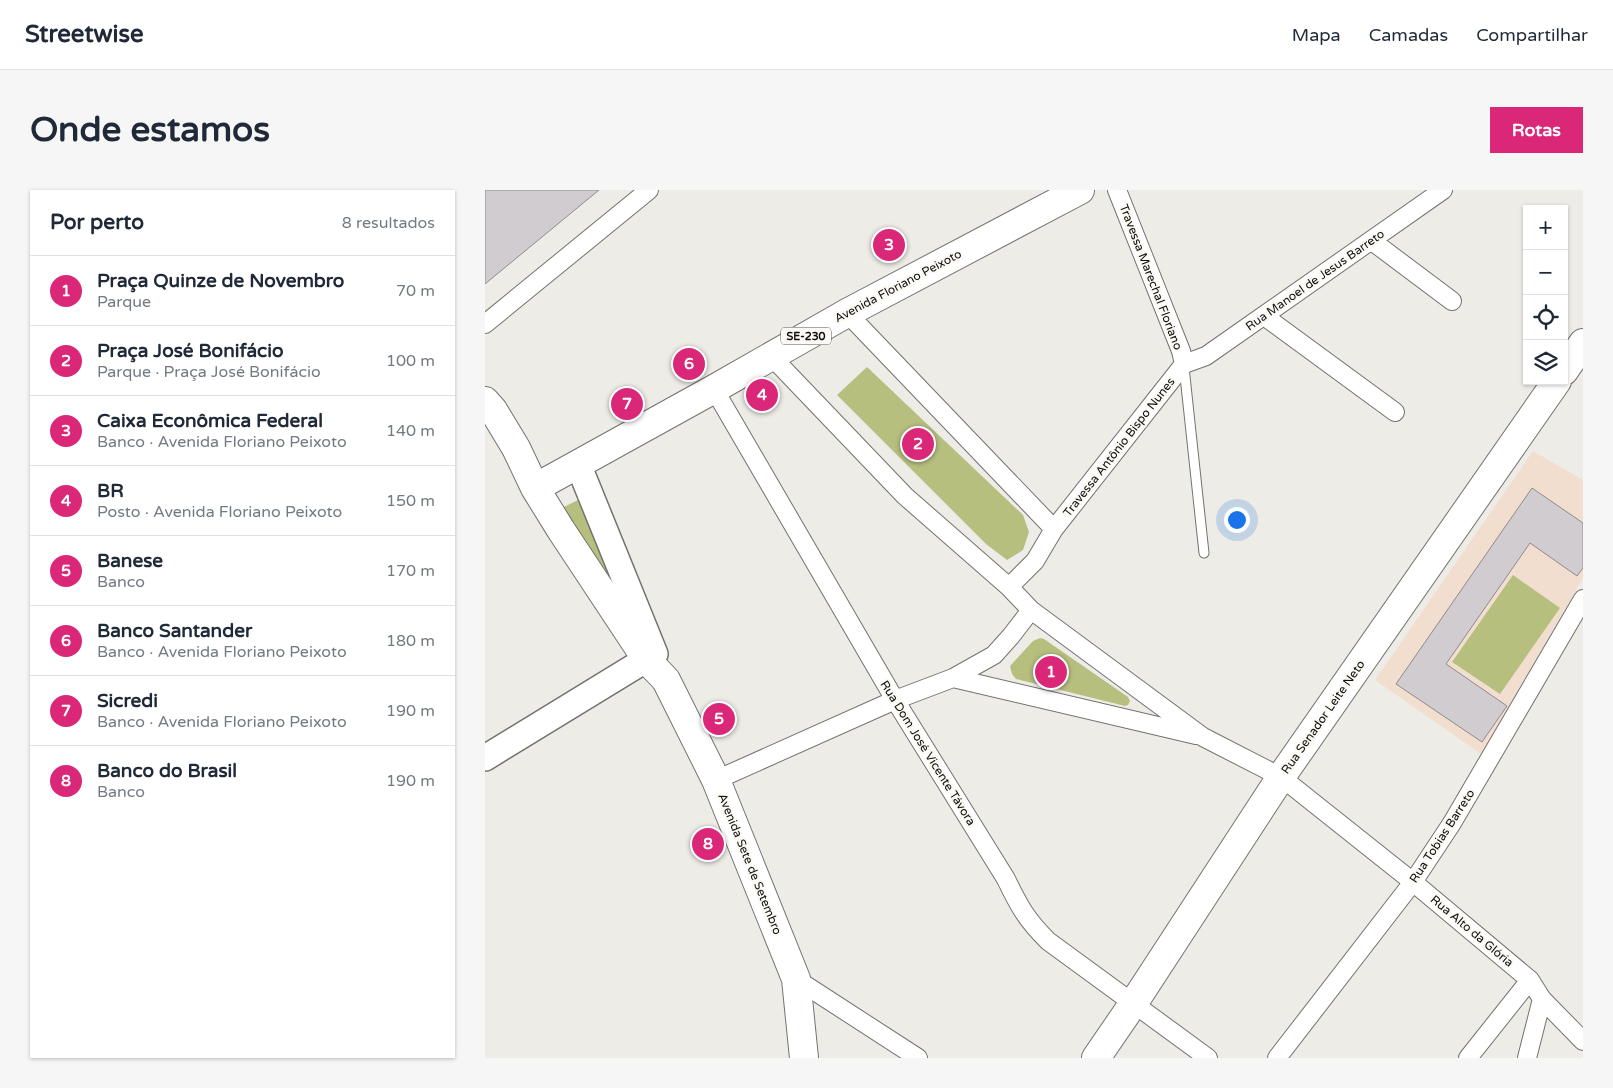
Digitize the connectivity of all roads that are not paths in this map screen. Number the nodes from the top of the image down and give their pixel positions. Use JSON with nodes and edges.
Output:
{"nodes":[{"id":1,"x":649,"y":190,"type":"edge"},
{"id":2,"x":1080,"y":190,"type":"edge"},
{"id":3,"x":1117,"y":190,"type":"edge"},
{"id":4,"x":1443,"y":190,"type":"edge"},
{"id":5,"x":1372,"y":241,"type":"junction"},
{"id":6,"x":1452,"y":301,"type":"dead end"},
{"id":7,"x":847,"y":313,"type":"junction"},
{"id":8,"x":1264,"y":316,"type":"junction"},
{"id":9,"x":485,"y":324,"type":"edge"},
{"id":10,"x":1583,"y":342,"type":"edge"},
{"id":11,"x":771,"y":356,"type":"junction"},
{"id":12,"x":1183,"y":364,"type":"junction"},
{"id":13,"x":1568,"y":365,"type":"edge"},
{"id":14,"x":1554,"y":385,"type":"edge"},
{"id":15,"x":714,"y":389,"type":"junction"},
{"id":16,"x":485,"y":401,"type":"edge"},
{"id":17,"x":1395,"y":412,"type":"dead end"},
{"id":18,"x":578,"y":464,"type":"junction"},
{"id":19,"x":535,"y":488,"type":"junction"},
{"id":20,"x":1054,"y":529,"type":"junction"},
{"id":21,"x":1204,"y":553,"type":"dead end"},
{"id":22,"x":1009,"y":587,"type":"junction"},
{"id":23,"x":1583,"y":599,"type":"edge"},
{"id":24,"x":1031,"y":610,"type":"junction"},
{"id":25,"x":651,"y":657,"type":"junction"},
{"id":26,"x":953,"y":678,"type":"junction"},
{"id":27,"x":895,"y":700,"type":"junction"},
{"id":28,"x":1203,"y":736,"type":"junction"},
{"id":29,"x":485,"y":758,"type":"edge"},
{"id":30,"x":1281,"y":777,"type":"junction"},
{"id":31,"x":716,"y":780,"type":"junction"},
{"id":32,"x":1413,"y":882,"type":"junction"},
{"id":33,"x":796,"y":979,"type":"junction"},
{"id":34,"x":1529,"y":980,"type":"junction"},
{"id":35,"x":1542,"y":999,"type":"junction"},
{"id":36,"x":1133,"y":1004,"type":"junction"},
{"id":37,"x":1583,"y":1041,"type":"edge"},
{"id":38,"x":804,"y":1058,"type":"edge"},
{"id":39,"x":918,"y":1058,"type":"edge"},
{"id":40,"x":1096,"y":1058,"type":"edge"},
{"id":41,"x":1208,"y":1058,"type":"edge"},
{"id":42,"x":1277,"y":1058,"type":"edge"},
{"id":43,"x":1468,"y":1058,"type":"edge"},
{"id":44,"x":1527,"y":1058,"type":"edge"}],
"edges":[{"from":1,"to":9,"type":"street"},
{"from":2,"to":7,"type":"main road","name":"Avenida Floriano Peixoto","number":"SE-230"},
{"from":3,"to":12,"type":"street","name":"Travessa Marechal Floriano"},
{"from":4,"to":5,"type":"street","name":"Rua Manoel de Jesus Barreto"},
{"from":5,"to":6,"type":"street"},
{"from":5,"to":8,"type":"street","name":"Rua Manoel de Jesus Barreto"},
{"from":7,"to":11,"type":"main road","name":"Avenida Floriano Peixoto","number":"SE-230"},
{"from":7,"to":20,"type":"street"},
{"from":8,"to":12,"type":"street","name":"Rua Manoel de Jesus Barreto"},
{"from":8,"to":17,"type":"street"},
{"from":10,"to":13,"type":"main road"},
{"from":11,"to":15,"type":"main road","name":"Avenida Floriano Peixoto","number":"SE-230"},
{"from":11,"to":22,"type":"street"},
{"from":12,"to":20,"type":"street","name":"Travessa Antônio Bispo Nunes"},
{"from":12,"to":21,"type":"lane"},
{"from":14,"to":30,"type":"main road","name":"Rua Senador Leite Neto"},
{"from":15,"to":18,"type":"main road","name":"Avenida Floriano Peixoto","number":"SE-230"},
{"from":15,"to":27,"type":"street","name":"Rua Dom José Vicente Távora"},
{"from":16,"to":19,"type":"main road","name":"Avenida Sete de Setembro"},
{"from":18,"to":19,"type":"main road","name":"Avenida Floriano Peixoto","number":"SE-230"},
{"from":18,"to":25,"type":"street","name":"Avenida Sete de Setembro"},
{"from":19,"to":25,"type":"main road","name":"Avenida Sete de Setembro"},
{"from":20,"to":22,"type":"street","name":"Travessa Antônio Bispo Nunes"},
{"from":22,"to":24,"type":"street"},
{"from":23,"to":32,"type":"street","name":"Rua Tobias Barreto"},
{"from":24,"to":26,"type":"street"},
{"from":24,"to":28,"type":"street"},
{"from":25,"to":29,"type":"street"},
{"from":25,"to":31,"type":"main road","name":"Avenida Sete de Setembro"},
{"from":26,"to":27,"type":"street"},
{"from":26,"to":28,"type":"street"},
{"from":27,"to":31,"type":"street"},
{"from":27,"to":36,"type":"street","name":"Rua Dom José Vicente Távora"},
{"from":28,"to":30,"type":"street","name":"Rua Alto da Glória"},
{"from":30,"to":32,"type":"street","name":"Rua Alto da Glória"},
{"from":30,"to":36,"type":"main road","name":"Rua Senador Leite Neto"},
{"from":31,"to":33,"type":"main road","name":"Avenida Sete de Setembro"},
{"from":32,"to":34,"type":"street","name":"Rua Alto da Glória"},
{"from":32,"to":42,"type":"street","name":"Rua Tobias Barreto"},
{"from":33,"to":38,"type":"main road","name":"Avenida Sete de Setembro"},
{"from":33,"to":39,"type":"street"},
{"from":34,"to":35,"type":"street","name":"Rua Alto da Glória"},
{"from":34,"to":43,"type":"street"},
{"from":35,"to":37,"type":"street","name":"Rua Alto da Glória"},
{"from":35,"to":44,"type":"street"},
{"from":36,"to":40,"type":"main road","name":"Rua Senador Leite Neto"},
{"from":36,"to":41,"type":"street","name":"Rua Dom José Vicente Távora"}]}
